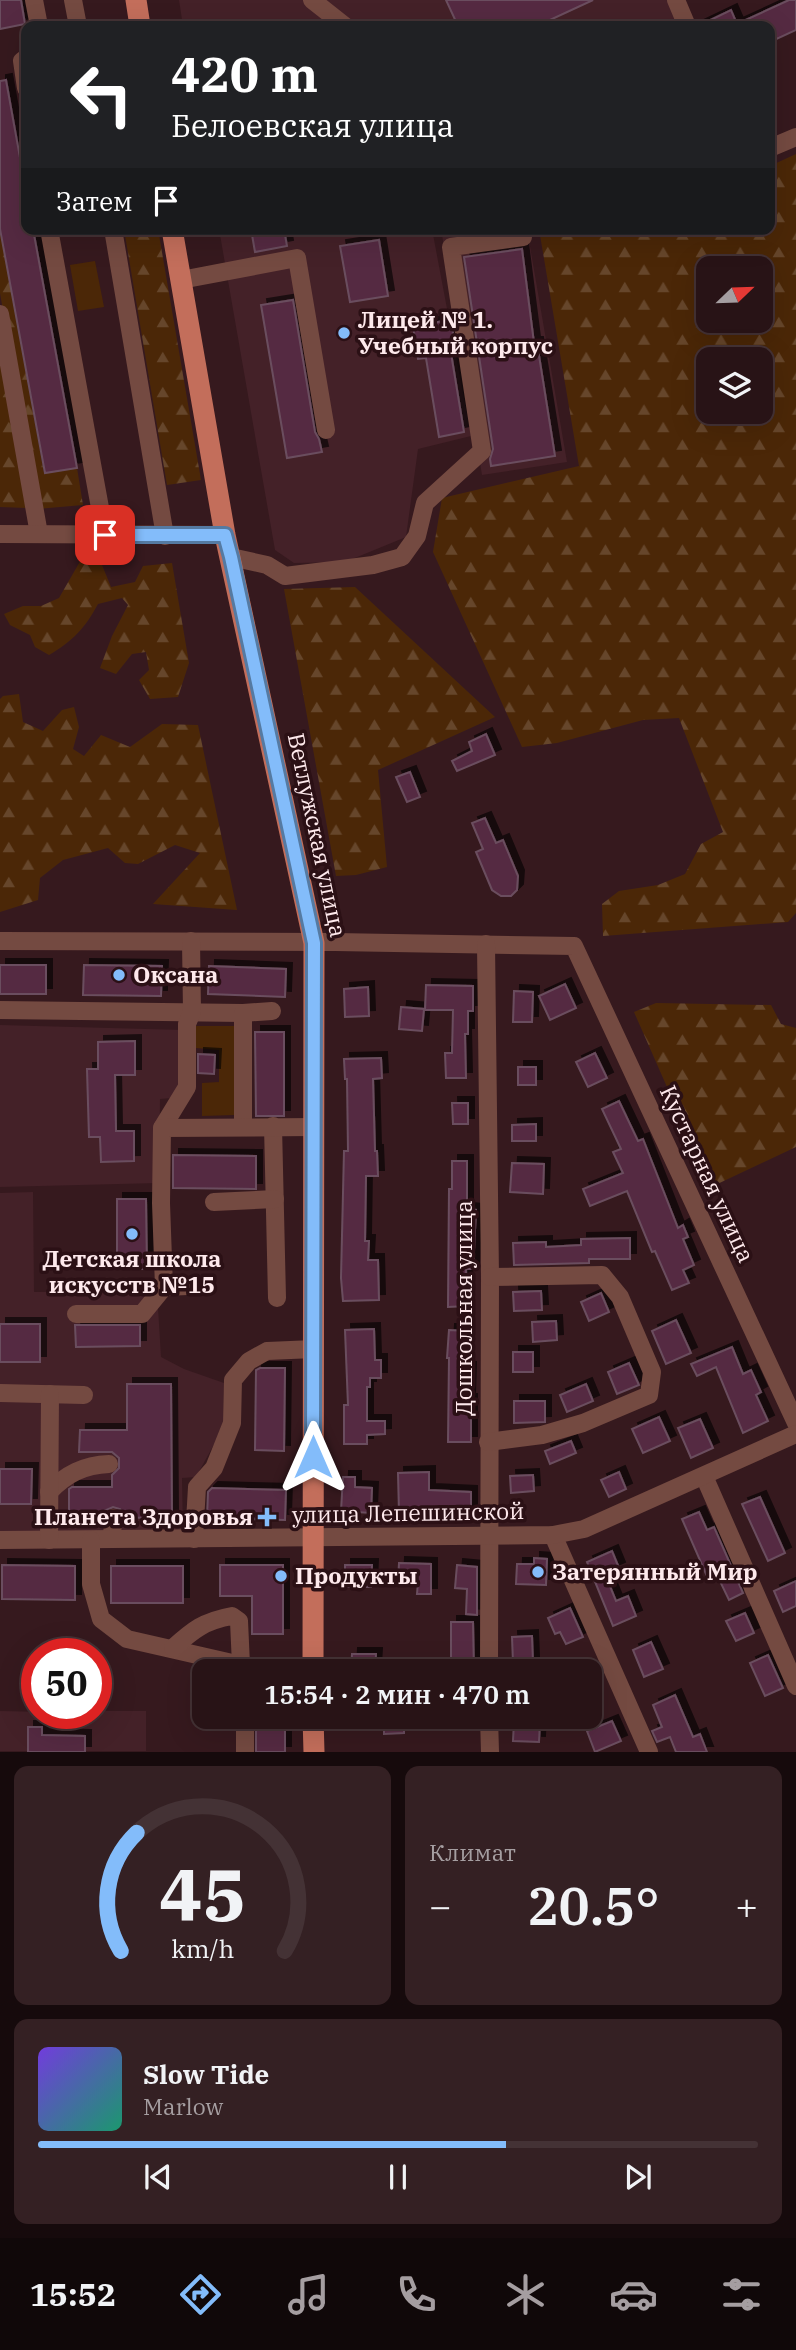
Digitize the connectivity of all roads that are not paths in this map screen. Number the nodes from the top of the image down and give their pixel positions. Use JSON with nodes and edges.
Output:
{"nodes":[{"id":1,"x":34,"y":0,"type":"edge"},
{"id":2,"x":74,"y":0,"type":"edge"},
{"id":3,"x":136,"y":0,"type":"edge"},
{"id":4,"x":312,"y":0,"type":"edge"},
{"id":5,"x":676,"y":0,"type":"edge"},
{"id":6,"x":38,"y":21,"type":"edge"},
{"id":7,"x":77,"y":21,"type":"edge"},
{"id":8,"x":139,"y":21,"type":"edge"},
{"id":9,"x":339,"y":21,"type":"edge"},
{"id":10,"x":685,"y":21,"type":"edge"},
{"id":11,"x":796,"y":138,"type":"edge"},
{"id":12,"x":775,"y":146,"type":"edge"},
{"id":13,"x":50,"y":235,"type":"edge"},
{"id":14,"x":114,"y":235,"type":"edge"},
{"id":15,"x":173,"y":235,"type":"edge"},
{"id":16,"x":523,"y":237,"type":"dead end"},
{"id":17,"x":181,"y":281,"type":"junction"},
{"id":18,"x":0,"y":314,"type":"edge"},
{"id":19,"x":326,"y":430,"type":"dead end"},
{"id":20,"x":0,"y":534,"type":"edge"},
{"id":21,"x":39,"y":534,"type":"junction"},
{"id":22,"x":105,"y":535,"type":"junction"},
{"id":23,"x":225,"y":535,"type":"junction"},
{"id":24,"x":164,"y":536,"type":"junction"},
{"id":25,"x":231,"y":557,"type":"junction"},
{"id":26,"x":0,"y":941,"type":"edge"},
{"id":27,"x":191,"y":941,"type":"junction"},
{"id":28,"x":314,"y":943,"type":"junction"},
{"id":29,"x":486,"y":944,"type":"junction"},
{"id":30,"x":0,"y":1010,"type":"edge"},
{"id":31,"x":272,"y":1011,"type":"dead end"},
{"id":32,"x":192,"y":1012,"type":"junction"},
{"id":33,"x":243,"y":1013,"type":"junction"},
{"id":34,"x":243,"y":1126,"type":"junction"},
{"id":35,"x":273,"y":1126,"type":"junction"},
{"id":36,"x":314,"y":1127,"type":"junction"},
{"id":37,"x":162,"y":1128,"type":"junction"},
{"id":38,"x":275,"y":1199,"type":"junction"},
{"id":39,"x":214,"y":1202,"type":"dead end"},
{"id":40,"x":490,"y":1277,"type":"junction"},
{"id":41,"x":187,"y":1286,"type":"dead end"},
{"id":42,"x":164,"y":1287,"type":"junction"},
{"id":43,"x":278,"y":1297,"type":"dead end"},
{"id":44,"x":76,"y":1314,"type":"dead end"},
{"id":45,"x":314,"y":1349,"type":"junction"},
{"id":46,"x":789,"y":1390,"type":"edge"},
{"id":47,"x":0,"y":1393,"type":"edge"},
{"id":48,"x":84,"y":1395,"type":"dead end"},
{"id":49,"x":39,"y":1399,"type":"junction"},
{"id":50,"x":796,"y":1423,"type":"edge"},
{"id":51,"x":796,"y":1434,"type":"edge"},
{"id":52,"x":488,"y":1442,"type":"junction"},
{"id":53,"x":109,"y":1464,"type":"dead end"},
{"id":54,"x":704,"y":1476,"type":"junction"},
{"id":55,"x":49,"y":1492,"type":"junction"},
{"id":56,"x":113,"y":1518,"type":"dead end"},
{"id":57,"x":553,"y":1535,"type":"junction"},
{"id":58,"x":488,"y":1537,"type":"junction"},
{"id":59,"x":313,"y":1538,"type":"junction"},
{"id":60,"x":112,"y":1539,"type":"junction"},
{"id":61,"x":194,"y":1539,"type":"junction"},
{"id":62,"x":0,"y":1540,"type":"edge"},
{"id":63,"x":49,"y":1540,"type":"junction"},
{"id":64,"x":91,"y":1540,"type":"junction"},
{"id":65,"x":173,"y":1648,"type":"junction"},
{"id":66,"x":211,"y":1659,"type":"edge"},
{"id":67,"x":241,"y":1659,"type":"edge"},
{"id":68,"x":313,"y":1659,"type":"edge"},
{"id":69,"x":489,"y":1659,"type":"edge"},
{"id":70,"x":796,"y":1686,"type":"edge"},
{"id":71,"x":245,"y":1729,"type":"edge"},
{"id":72,"x":313,"y":1729,"type":"edge"},
{"id":73,"x":489,"y":1729,"type":"edge"},
{"id":74,"x":245,"y":1752,"type":"edge"},
{"id":75,"x":314,"y":1752,"type":"edge"},
{"id":76,"x":490,"y":1752,"type":"edge"},
{"id":77,"x":649,"y":1752,"type":"edge"}],
"edges":[{"from":1,"to":6,"type":"street"},
{"from":2,"to":7,"type":"street"},
{"from":3,"to":8,"type":"main road"},
{"from":4,"to":9,"type":"street"},
{"from":5,"to":10,"type":"street"},
{"from":11,"to":12,"type":"street"},
{"from":13,"to":22,"type":"street"},
{"from":14,"to":24,"type":"street"},
{"from":15,"to":17,"type":"main road","name":"Ветлужская улица"},
{"from":16,"to":25,"type":"street"},
{"from":17,"to":19,"type":"street"},
{"from":17,"to":23,"type":"main road","name":"Ветлужская улица"},
{"from":18,"to":21,"type":"street"},
{"from":20,"to":21,"type":"street"},
{"from":21,"to":22,"type":"street"},
{"from":22,"to":24,"type":"street"},
{"from":23,"to":24,"type":"street"},
{"from":23,"to":25,"type":"main road","name":"Ветлужская улица"},
{"from":25,"to":28,"type":"main road","name":"Ветлужская улица"},
{"from":26,"to":27,"type":"street"},
{"from":27,"to":28,"type":"street"},
{"from":27,"to":32,"type":"street"},
{"from":28,"to":29,"type":"street"},
{"from":28,"to":36,"type":"main road","name":"Ветлужская улица"},
{"from":29,"to":40,"type":"street","name":"Дошкольная улица"},
{"from":29,"to":46,"type":"street","name":"Кустарная улица"},
{"from":30,"to":32,"type":"street"},
{"from":31,"to":33,"type":"street"},
{"from":32,"to":33,"type":"street"},
{"from":32,"to":37,"type":"street"},
{"from":33,"to":34,"type":"street"},
{"from":34,"to":35,"type":"street"},
{"from":34,"to":37,"type":"street"},
{"from":35,"to":36,"type":"street"},
{"from":35,"to":38,"type":"street"},
{"from":36,"to":45,"type":"main road","name":"Ветлужская улица"},
{"from":37,"to":42,"type":"street"},
{"from":38,"to":39,"type":"street"},
{"from":38,"to":43,"type":"street"},
{"from":40,"to":52,"type":"street","name":"Дошкольная улица"},
{"from":40,"to":52,"type":"street"},
{"from":41,"to":42,"type":"street"},
{"from":42,"to":44,"type":"street"},
{"from":45,"to":59,"type":"main road","name":"Ветлужская улица"},
{"from":45,"to":61,"type":"street"},
{"from":46,"to":50,"type":"street","name":"Кустарная улица"},
{"from":47,"to":49,"type":"street"},
{"from":48,"to":49,"type":"street"},
{"from":49,"to":55,"type":"street"},
{"from":51,"to":54,"type":"street","name":"улица Лепешинской"},
{"from":52,"to":58,"type":"street","name":"Дошкольная улица"},
{"from":53,"to":55,"type":"street"},
{"from":54,"to":57,"type":"street","name":"улица Лепешинской"},
{"from":54,"to":70,"type":"street"},
{"from":55,"to":63,"type":"street"},
{"from":56,"to":60,"type":"street"},
{"from":57,"to":58,"type":"street","name":"улица Лепешинской"},
{"from":57,"to":77,"type":"street"},
{"from":58,"to":59,"type":"street","name":"улица Лепешинской"},
{"from":58,"to":69,"type":"street","name":"Дошкольная улица"},
{"from":59,"to":61,"type":"street","name":"улица Лепешинской"},
{"from":59,"to":68,"type":"main road","name":"Ветлужская улица"},
{"from":60,"to":61,"type":"street","name":"улица Лепешинской"},
{"from":60,"to":64,"type":"street","name":"улица Лепешинской"},
{"from":62,"to":63,"type":"street","name":"улица Лепешинской"},
{"from":63,"to":64,"type":"street","name":"улица Лепешинской"},
{"from":64,"to":65,"type":"street"},
{"from":65,"to":66,"type":"street"},
{"from":65,"to":67,"type":"street"},
{"from":71,"to":74,"type":"street"},
{"from":72,"to":75,"type":"main road"},
{"from":73,"to":76,"type":"street"}]}
